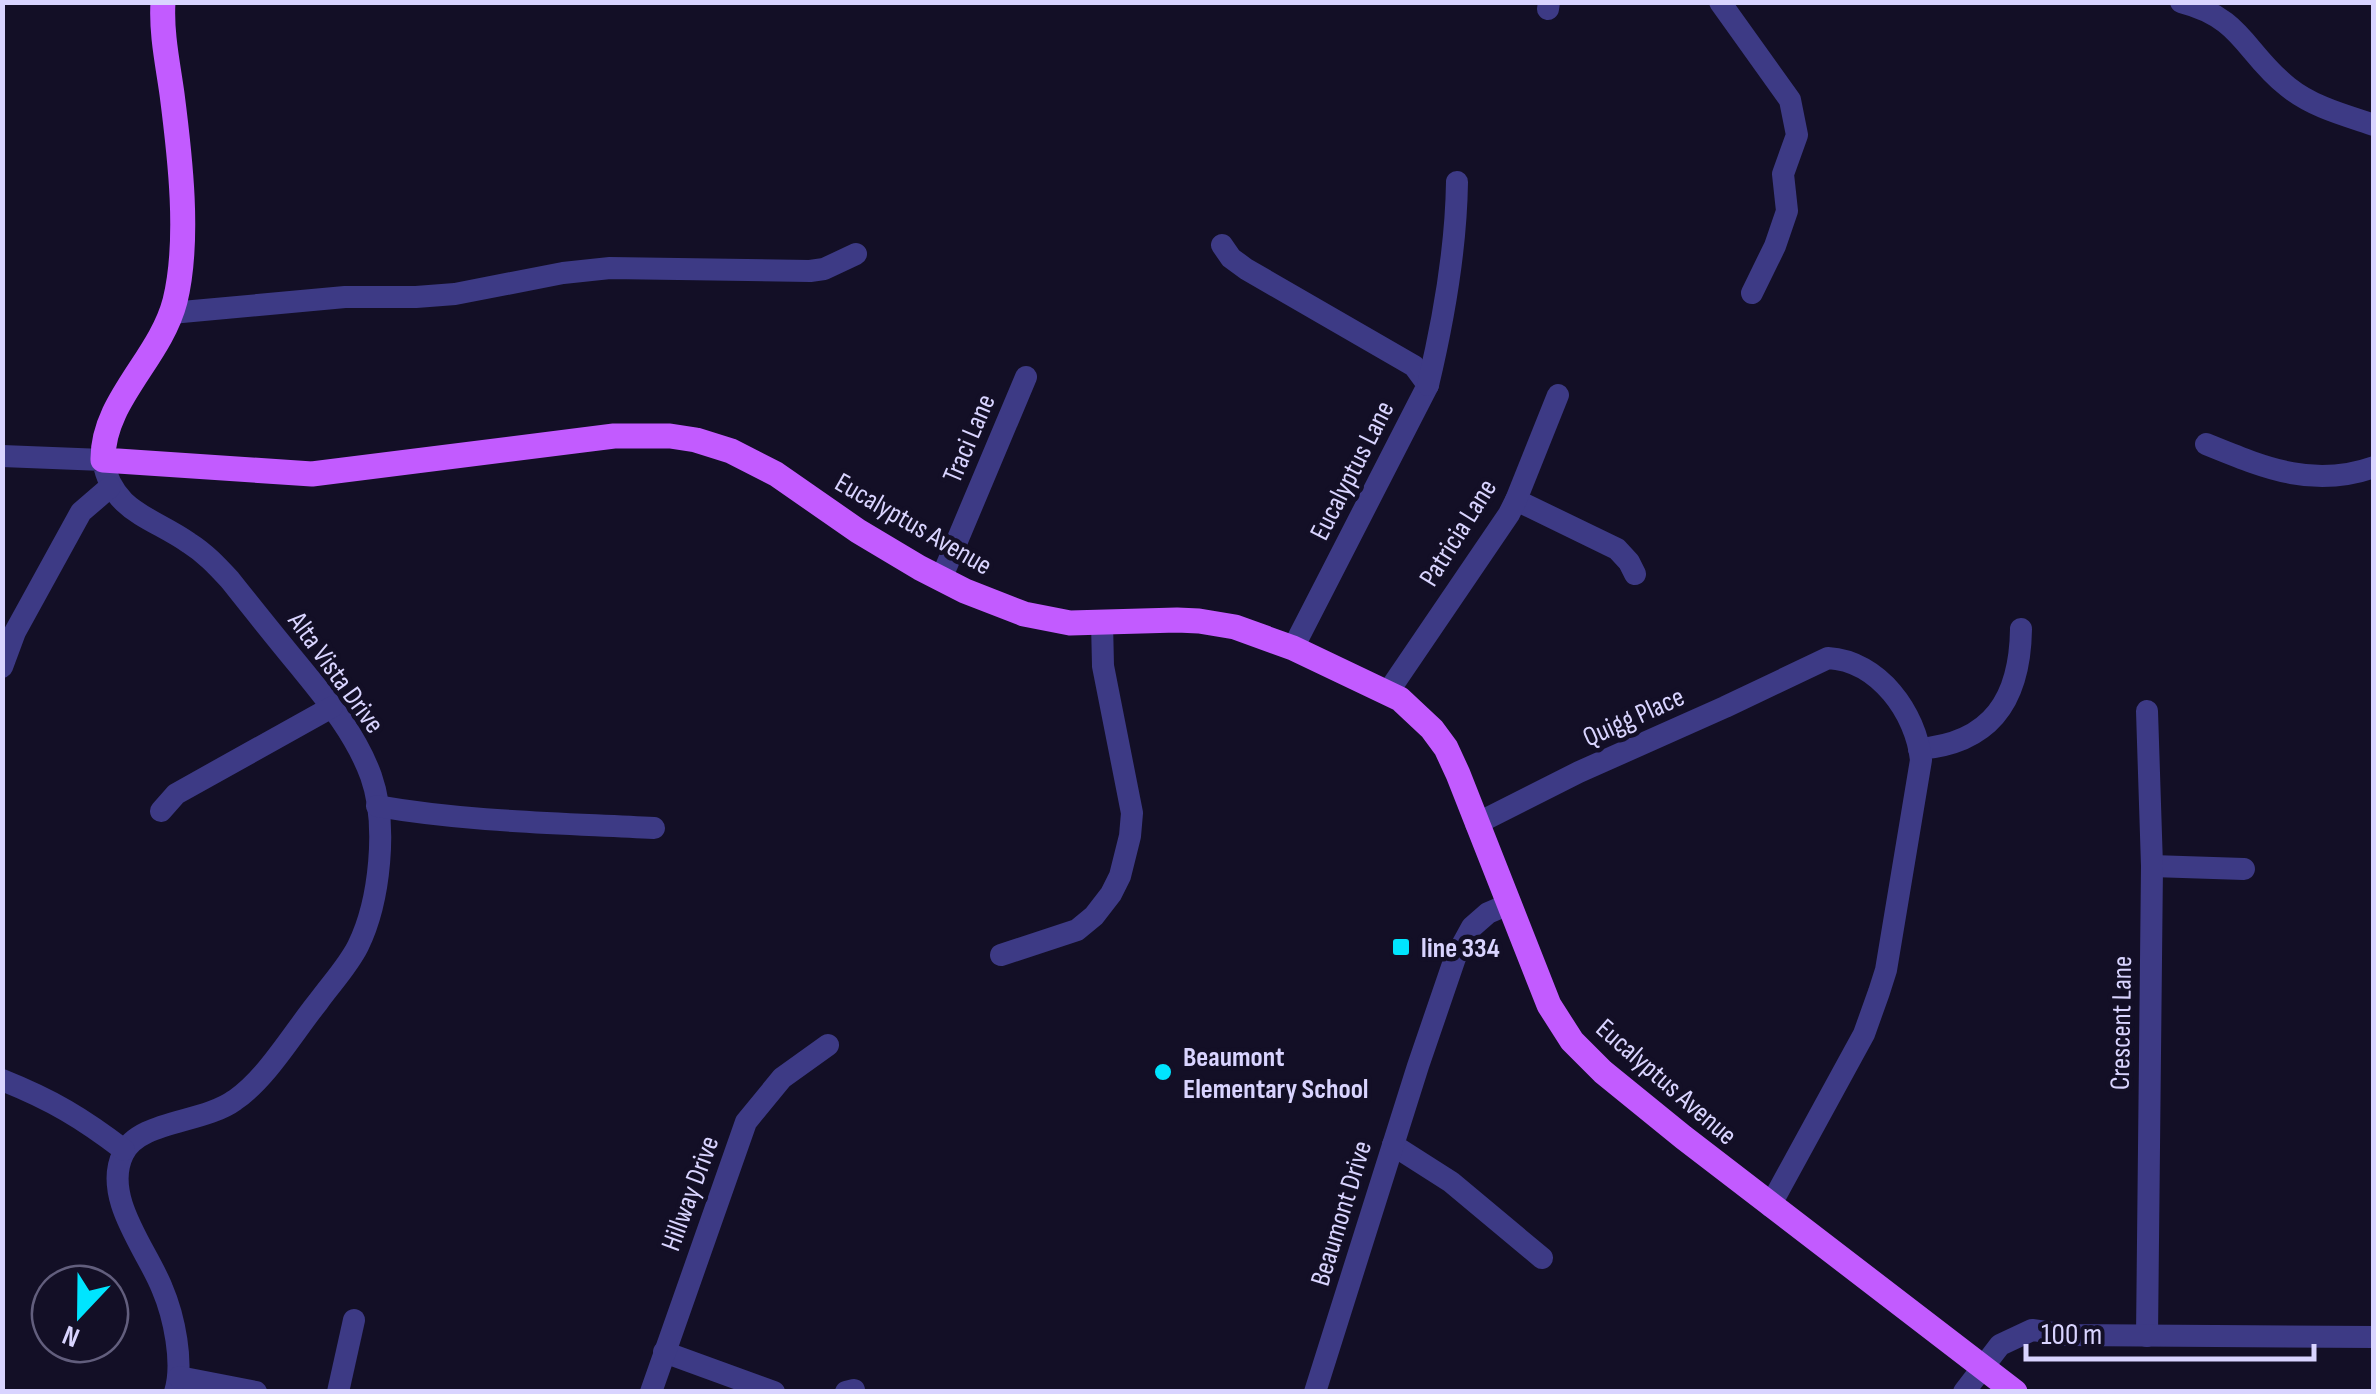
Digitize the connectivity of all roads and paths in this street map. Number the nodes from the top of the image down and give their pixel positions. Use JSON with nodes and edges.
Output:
{"nodes":[{"id":1,"x":163,"y":2,"type":"edge"},
{"id":2,"x":1720,"y":2,"type":"edge"},
{"id":3,"x":2180,"y":2,"type":"edge"},
{"id":4,"x":2374,"y":125,"type":"edge"},
{"id":5,"x":1457,"y":182,"type":"dead end"},
{"id":6,"x":1222,"y":244,"type":"dead end"},
{"id":7,"x":856,"y":254,"type":"dead end"},
{"id":8,"x":1752,"y":293,"type":"dead end"},
{"id":9,"x":172,"y":313,"type":"junction"},
{"id":10,"x":1026,"y":377,"type":"dead end"},
{"id":11,"x":1428,"y":385,"type":"junction"},
{"id":12,"x":1558,"y":395,"type":"dead end"},
{"id":13,"x":2206,"y":444,"type":"dead end"},
{"id":14,"x":2,"y":456,"type":"edge"},
{"id":15,"x":104,"y":460,"type":"junction"},
{"id":16,"x":2374,"y":466,"type":"edge"},
{"id":17,"x":110,"y":487,"type":"junction"},
{"id":18,"x":1516,"y":500,"type":"junction"},
{"id":19,"x":1635,"y":574,"type":"dead end"},
{"id":20,"x":941,"y":578,"type":"junction"},
{"id":21,"x":1102,"y":622,"type":"junction"},
{"id":22,"x":2021,"y":628,"type":"dead end"},
{"id":23,"x":1293,"y":648,"type":"junction"},
{"id":24,"x":2,"y":667,"type":"edge"},
{"id":25,"x":1388,"y":692,"type":"junction"},
{"id":26,"x":332,"y":708,"type":"junction"},
{"id":27,"x":2148,"y":711,"type":"dead end"},
{"id":28,"x":1920,"y":749,"type":"junction"},
{"id":29,"x":376,"y":806,"type":"junction"},
{"id":30,"x":161,"y":811,"type":"dead end"},
{"id":31,"x":1476,"y":824,"type":"junction"},
{"id":32,"x":654,"y":828,"type":"dead end"},
{"id":33,"x":2152,"y":866,"type":"junction"},
{"id":34,"x":2244,"y":869,"type":"dead end"},
{"id":35,"x":1509,"y":904,"type":"junction"},
{"id":36,"x":1001,"y":955,"type":"dead end"},
{"id":37,"x":828,"y":1045,"type":"dead end"},
{"id":38,"x":2,"y":1080,"type":"edge"},
{"id":39,"x":1393,"y":1145,"type":"junction"},
{"id":40,"x":124,"y":1150,"type":"junction"},
{"id":41,"x":1770,"y":1206,"type":"junction"},
{"id":42,"x":1542,"y":1258,"type":"dead end"},
{"id":43,"x":354,"y":1320,"type":"dead end"},
{"id":44,"x":2147,"y":1336,"type":"junction"},
{"id":45,"x":2373,"y":1336,"type":"edge"},
{"id":46,"x":664,"y":1352,"type":"junction"},
{"id":47,"x":1982,"y":1367,"type":"junction"},
{"id":48,"x":177,"y":1384,"type":"edge"},
{"id":49,"x":256,"y":1392,"type":"edge"},
{"id":50,"x":338,"y":1392,"type":"edge"},
{"id":51,"x":651,"y":1392,"type":"edge"},
{"id":52,"x":774,"y":1392,"type":"edge"},
{"id":53,"x":1315,"y":1392,"type":"edge"},
{"id":54,"x":1964,"y":1392,"type":"edge"},
{"id":55,"x":2015,"y":1392,"type":"edge"}],
"edges":[{"from":1,"to":9,"type":"main road"},
{"from":2,"to":8,"type":"street"},
{"from":3,"to":4,"type":"street"},
{"from":5,"to":11,"type":"street"},
{"from":6,"to":11,"type":"street","name":"Eucalyptus Lane"},
{"from":7,"to":9,"type":"street"},
{"from":9,"to":15,"type":"main road"},
{"from":10,"to":20,"type":"street","name":"Traci Lane"},
{"from":11,"to":23,"type":"street","name":"Eucalyptus Lane"},
{"from":12,"to":18,"type":"street","name":"Patricia Lane"},
{"from":13,"to":16,"type":"street"},
{"from":14,"to":15,"type":"street"},
{"from":15,"to":17,"type":"street"},
{"from":15,"to":20,"type":"main road","name":"Eucalyptus Avenue"},
{"from":17,"to":24,"type":"street"},
{"from":17,"to":26,"type":"street","name":"Alta Vista Drive"},
{"from":18,"to":19,"type":"street"},
{"from":18,"to":25,"type":"street","name":"Patricia Lane"},
{"from":20,"to":21,"type":"main road","name":"Eucalyptus Avenue"},
{"from":21,"to":23,"type":"main road","name":"Eucalyptus Avenue"},
{"from":21,"to":36,"type":"street"},
{"from":22,"to":28,"type":"street"},
{"from":23,"to":25,"type":"main road","name":"Eucalyptus Avenue"},
{"from":25,"to":31,"type":"main road","name":"Eucalyptus Avenue"},
{"from":26,"to":29,"type":"street","name":"Alta Vista Drive"},
{"from":26,"to":30,"type":"street"},
{"from":27,"to":33,"type":"street","name":"Crescent Lane"},
{"from":28,"to":31,"type":"street","name":"Quigg Place"},
{"from":28,"to":41,"type":"street"},
{"from":29,"to":32,"type":"street"},
{"from":29,"to":40,"type":"street","name":"Alta Vista Drive"},
{"from":31,"to":35,"type":"main road","name":"Eucalyptus Avenue"},
{"from":33,"to":34,"type":"street"},
{"from":33,"to":44,"type":"street","name":"Crescent Lane"},
{"from":35,"to":39,"type":"street","name":"Beaumont Drive"},
{"from":35,"to":41,"type":"main road","name":"Eucalyptus Avenue"},
{"from":37,"to":46,"type":"street","name":"Hillway Drive"},
{"from":38,"to":40,"type":"street"},
{"from":39,"to":42,"type":"street"},
{"from":39,"to":53,"type":"street","name":"Beaumont Drive"},
{"from":40,"to":48,"type":"street"},
{"from":41,"to":47,"type":"main road","name":"Eucalyptus Avenue"},
{"from":43,"to":50,"type":"street"},
{"from":44,"to":45,"type":"street"},
{"from":44,"to":47,"type":"street"},
{"from":46,"to":51,"type":"street","name":"Hillway Drive"},
{"from":46,"to":52,"type":"street"},
{"from":47,"to":54,"type":"street"},
{"from":47,"to":55,"type":"main road","name":"Eucalyptus Avenue"},
{"from":48,"to":49,"type":"street"}]}
